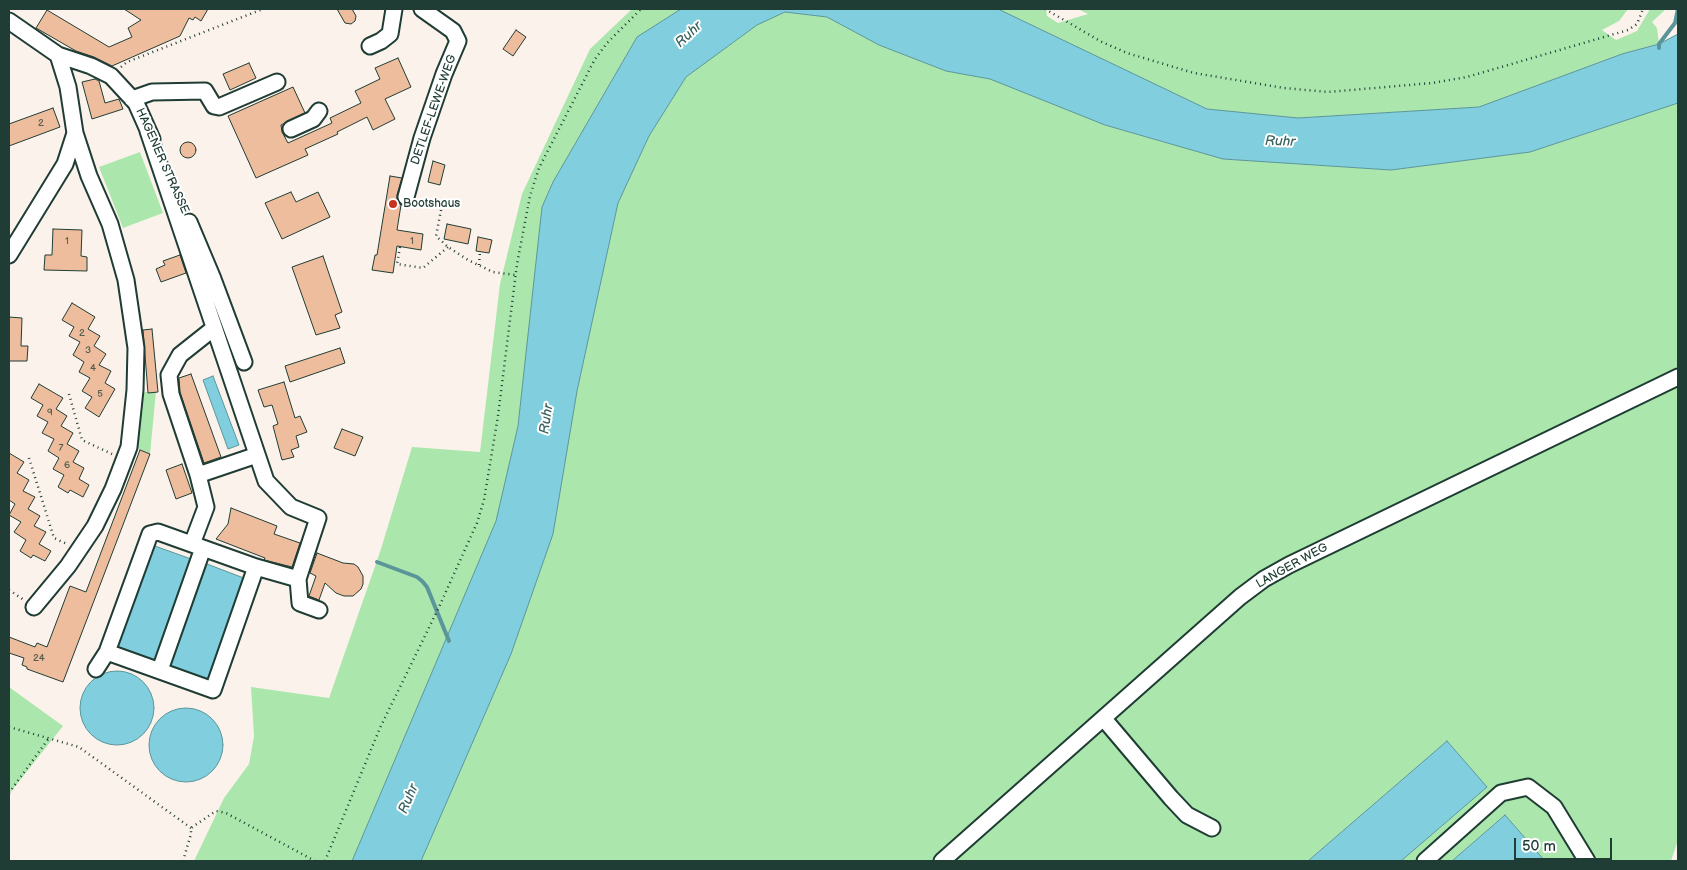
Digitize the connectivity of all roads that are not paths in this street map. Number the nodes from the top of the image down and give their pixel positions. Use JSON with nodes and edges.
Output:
{"nodes":[{"id":1,"x":394,"y":9,"type":"edge"},
{"id":2,"x":422,"y":9,"type":"edge"},
{"id":3,"x":9,"y":21,"type":"edge"},
{"id":4,"x":370,"y":46,"type":"dead end"},
{"id":5,"x":58,"y":55,"type":"junction"},
{"id":6,"x":277,"y":82,"type":"dead end"},
{"id":7,"x":132,"y":99,"type":"junction"},
{"id":8,"x":319,"y":110,"type":"dead end"},
{"id":9,"x":291,"y":129,"type":"dead end"},
{"id":10,"x":148,"y":131,"type":"junction"},
{"id":11,"x":75,"y":133,"type":"junction"},
{"id":12,"x":406,"y":197,"type":"dead end"},
{"id":13,"x":9,"y":255,"type":"edge"},
{"id":14,"x":214,"y":328,"type":"junction"},
{"id":15,"x":244,"y":362,"type":"dead end"},
{"id":16,"x":1678,"y":377,"type":"edge"},
{"id":17,"x":257,"y":455,"type":"junction"},
{"id":18,"x":198,"y":475,"type":"junction"},
{"id":19,"x":197,"y":546,"type":"junction"},
{"id":20,"x":256,"y":567,"type":"junction"},
{"id":21,"x":298,"y":579,"type":"junction"},
{"id":22,"x":34,"y":607,"type":"road end"},
{"id":23,"x":319,"y":610,"type":"dead end"},
{"id":24,"x":107,"y":652,"type":"junction"},
{"id":25,"x":96,"y":670,"type":"dead end"},
{"id":26,"x":160,"y":670,"type":"junction"},
{"id":27,"x":1104,"y":719,"type":"junction"},
{"id":28,"x":1212,"y":828,"type":"dead end"},
{"id":29,"x":942,"y":861,"type":"edge"},
{"id":30,"x":1425,"y":861,"type":"edge"},
{"id":31,"x":1587,"y":861,"type":"edge"}],
"edges":[{"from":1,"to":4,"type":"street"},
{"from":2,"to":12,"type":"street","name":"DETLEF-LEWE-WEG"},
{"from":3,"to":5,"type":"street","name":"HAGENER STRASSE"},
{"from":5,"to":7,"type":"street","name":"HAGENER STRASSE"},
{"from":5,"to":11,"type":"street"},
{"from":6,"to":7,"type":"street"},
{"from":7,"to":10,"type":"street","name":"HAGENER STRASSE"},
{"from":8,"to":9,"type":"street"},
{"from":10,"to":14,"type":"street"},
{"from":10,"to":15,"type":"street","name":"HAGENER STRASSE"},
{"from":11,"to":13,"type":"street"},
{"from":11,"to":22,"type":"street"},
{"from":14,"to":17,"type":"street"},
{"from":14,"to":18,"type":"street"},
{"from":16,"to":27,"type":"street","name":"LANGER WEG"},
{"from":17,"to":18,"type":"street"},
{"from":17,"to":21,"type":"street"},
{"from":18,"to":19,"type":"street"},
{"from":19,"to":20,"type":"street"},
{"from":19,"to":24,"type":"street"},
{"from":19,"to":26,"type":"street"},
{"from":20,"to":21,"type":"street"},
{"from":20,"to":26,"type":"street"},
{"from":21,"to":23,"type":"street"},
{"from":24,"to":25,"type":"street"},
{"from":24,"to":26,"type":"street"},
{"from":27,"to":28,"type":"street"},
{"from":27,"to":29,"type":"street","name":"LANGER WEG"},
{"from":30,"to":31,"type":"street"}]}
